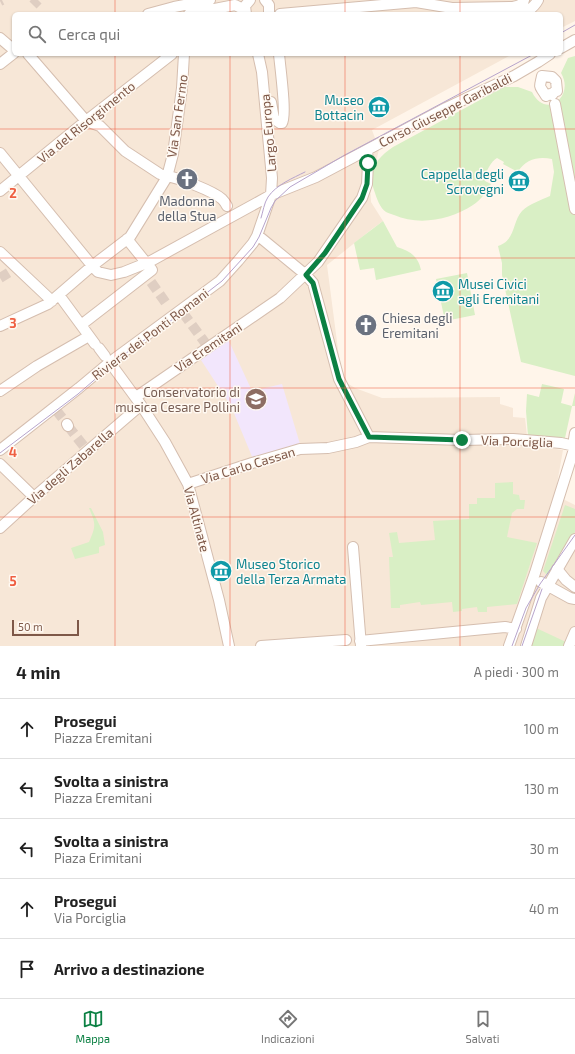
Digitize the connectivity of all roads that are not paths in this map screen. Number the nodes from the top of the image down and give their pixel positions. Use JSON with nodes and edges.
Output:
{"nodes":[{"id":1,"x":210,"y":0,"type":"edge"},
{"id":2,"x":250,"y":0,"type":"edge"},
{"id":3,"x":265,"y":0,"type":"edge"},
{"id":4,"x":524,"y":0,"type":"edge"},
{"id":5,"x":538,"y":0,"type":"edge"},
{"id":6,"x":432,"y":2,"type":"edge"},
{"id":7,"x":179,"y":7,"type":"edge"},
{"id":8,"x":498,"y":7,"type":"junction"},
{"id":9,"x":157,"y":12,"type":"edge"},
{"id":10,"x":199,"y":12,"type":"edge"},
{"id":11,"x":245,"y":12,"type":"edge"},
{"id":12,"x":269,"y":12,"type":"edge"},
{"id":13,"x":303,"y":12,"type":"edge"},
{"id":14,"x":0,"y":38,"type":"edge"},
{"id":15,"x":575,"y":40,"type":"edge"},
{"id":16,"x":563,"y":47,"type":"edge"},
{"id":17,"x":12,"y":48,"type":"edge"},
{"id":18,"x":12,"y":55,"type":"edge"},
{"id":19,"x":30,"y":56,"type":"edge"},
{"id":20,"x":169,"y":56,"type":"edge"},
{"id":21,"x":184,"y":56,"type":"edge"},
{"id":22,"x":258,"y":56,"type":"edge"},
{"id":23,"x":262,"y":56,"type":"edge"},
{"id":24,"x":279,"y":56,"type":"edge"},
{"id":25,"x":547,"y":56,"type":"edge"},
{"id":26,"x":0,"y":64,"type":"edge"},
{"id":27,"x":262,"y":72,"type":"junction"},
{"id":28,"x":555,"y":104,"type":"dead end"},
{"id":29,"x":86,"y":121,"type":"junction"},
{"id":30,"x":367,"y":150,"type":"junction"},
{"id":31,"x":0,"y":153,"type":"edge"},
{"id":32,"x":19,"y":176,"type":"junction"},
{"id":33,"x":167,"y":177,"type":"junction"},
{"id":34,"x":0,"y":191,"type":"edge"},
{"id":35,"x":271,"y":195,"type":"junction"},
{"id":36,"x":228,"y":206,"type":"dead end"},
{"id":37,"x":575,"y":209,"type":"edge"},
{"id":38,"x":128,"y":238,"type":"junction"},
{"id":39,"x":261,"y":238,"type":"dead end"},
{"id":40,"x":0,"y":252,"type":"edge"},
{"id":41,"x":146,"y":263,"type":"junction"},
{"id":42,"x":90,"y":264,"type":"junction"},
{"id":43,"x":306,"y":275,"type":"junction"},
{"id":44,"x":55,"y":298,"type":"junction"},
{"id":45,"x":168,"y":306,"type":"tunnel mouth"},
{"id":46,"x":179,"y":313,"type":"junction"},
{"id":47,"x":0,"y":326,"type":"edge"},
{"id":48,"x":95,"y":343,"type":"junction"},
{"id":49,"x":0,"y":391,"type":"edge"},
{"id":50,"x":138,"y":401,"type":"junction"},
{"id":51,"x":369,"y":437,"type":"junction"},
{"id":52,"x":575,"y":441,"type":"edge"},
{"id":53,"x":0,"y":450,"type":"edge"},
{"id":54,"x":0,"y":464,"type":"edge"},
{"id":55,"x":188,"y":484,"type":"junction"},
{"id":56,"x":34,"y":497,"type":"junction"},
{"id":57,"x":0,"y":528,"type":"edge"},
{"id":58,"x":575,"y":539,"type":"edge"},
{"id":59,"x":353,"y":547,"type":"dead end"},
{"id":60,"x":557,"y":569,"type":"junction"},
{"id":61,"x":535,"y":573,"type":"junction"},
{"id":62,"x":547,"y":585,"type":"junction"},
{"id":63,"x":575,"y":587,"type":"edge"},
{"id":64,"x":575,"y":599,"type":"edge"},
{"id":65,"x":516,"y":630,"type":"junction"},
{"id":66,"x":575,"y":632,"type":"edge"},
{"id":67,"x":354,"y":641,"type":"edge"},
{"id":68,"x":229,"y":646,"type":"edge"},
{"id":69,"x":262,"y":646,"type":"edge"},
{"id":70,"x":509,"y":646,"type":"edge"},
{"id":71,"x":526,"y":646,"type":"edge"},
{"id":72,"x":569,"y":646,"type":"edge"}],
"edges":[{"from":1,"to":7,"type":"street"},
{"from":2,"to":11,"type":"street"},
{"from":3,"to":12,"type":"street"},
{"from":4,"to":8,"type":"street"},
{"from":5,"to":8,"type":"street"},
{"from":6,"to":8,"type":"street"},
{"from":6,"to":13,"type":"street"},
{"from":7,"to":9,"type":"street"},
{"from":10,"to":11,"type":"street"},
{"from":14,"to":17,"type":"street"},
{"from":15,"to":16,"type":"street"},
{"from":18,"to":26,"type":"street"},
{"from":19,"to":29,"type":"street"},
{"from":20,"to":29,"type":"street","name":"Via del Risorgimento"},
{"from":21,"to":33,"type":"street","name":"Via San Fermo"},
{"from":22,"to":27,"type":"street","name":"Largo Europa"},
{"from":23,"to":27,"type":"street"},
{"from":24,"to":27,"type":"street","name":"Largo Europa"},
{"from":25,"to":30,"type":"street","name":"Corso Giuseppe Garibaldi"},
{"from":27,"to":35,"type":"street","name":"Largo Europa"},
{"from":28,"to":37,"type":"street"},
{"from":29,"to":32,"type":"street","name":"Via del Risorgimento"},
{"from":29,"to":33,"type":"street"},
{"from":30,"to":35,"type":"street","name":"Corso Giuseppe Garibaldi"},
{"from":30,"to":43,"type":"street","name":"Via Eremitani"},
{"from":31,"to":32,"type":"street"},
{"from":32,"to":34,"type":"street","name":"Via del Risorgimento"},
{"from":32,"to":42,"type":"street"},
{"from":33,"to":36,"type":"street"},
{"from":33,"to":38,"type":"street","name":"Via San Fermo"},
{"from":35,"to":41,"type":"street","name":"Corso Giuseppe Garibaldi"},
{"from":35,"to":46,"type":"street","name":"Riviera dei Ponti Romani"},
{"from":38,"to":41,"type":"street"},
{"from":38,"to":42,"type":"street"},
{"from":39,"to":43,"type":"street"},
{"from":40,"to":44,"type":"street","name":"Via Altinate"},
{"from":41,"to":42,"type":"street","name":"Corso Giuseppe Garibaldi"},
{"from":41,"to":48,"type":"street"},
{"from":42,"to":44,"type":"street"},
{"from":43,"to":50,"type":"street","name":"Via Eremitani"},
{"from":43,"to":51,"type":"street"},
{"from":44,"to":47,"type":"street"},
{"from":44,"to":48,"type":"street","name":"Via Altinate"},
{"from":45,"to":46,"type":"street"},
{"from":46,"to":53,"type":"street","name":"Riviera dei Ponti Romani"},
{"from":48,"to":49,"type":"street"},
{"from":48,"to":50,"type":"street","name":"Via Altinate"},
{"from":50,"to":55,"type":"street","name":"Via Altinate"},
{"from":50,"to":56,"type":"street","name":"Via degli Zabarella"},
{"from":51,"to":52,"type":"street","name":"Via Porciglia"},
{"from":51,"to":55,"type":"street","name":"Via Carlo Cassan"},
{"from":52,"to":61,"type":"street"},
{"from":54,"to":56,"type":"street"},
{"from":55,"to":68,"type":"street","name":"Via Altinate"},
{"from":56,"to":57,"type":"street","name":"Via degli Zabarella"},
{"from":58,"to":60,"type":"street"},
{"from":59,"to":67,"type":"street"},
{"from":60,"to":62,"type":"street"},
{"from":60,"to":63,"type":"street"},
{"from":61,"to":62,"type":"street"},
{"from":61,"to":65,"type":"street"},
{"from":62,"to":64,"type":"street"},
{"from":62,"to":71,"type":"street"},
{"from":65,"to":67,"type":"street"},
{"from":65,"to":70,"type":"street"},
{"from":66,"to":72,"type":"street"},
{"from":67,"to":69,"type":"street"}]}
